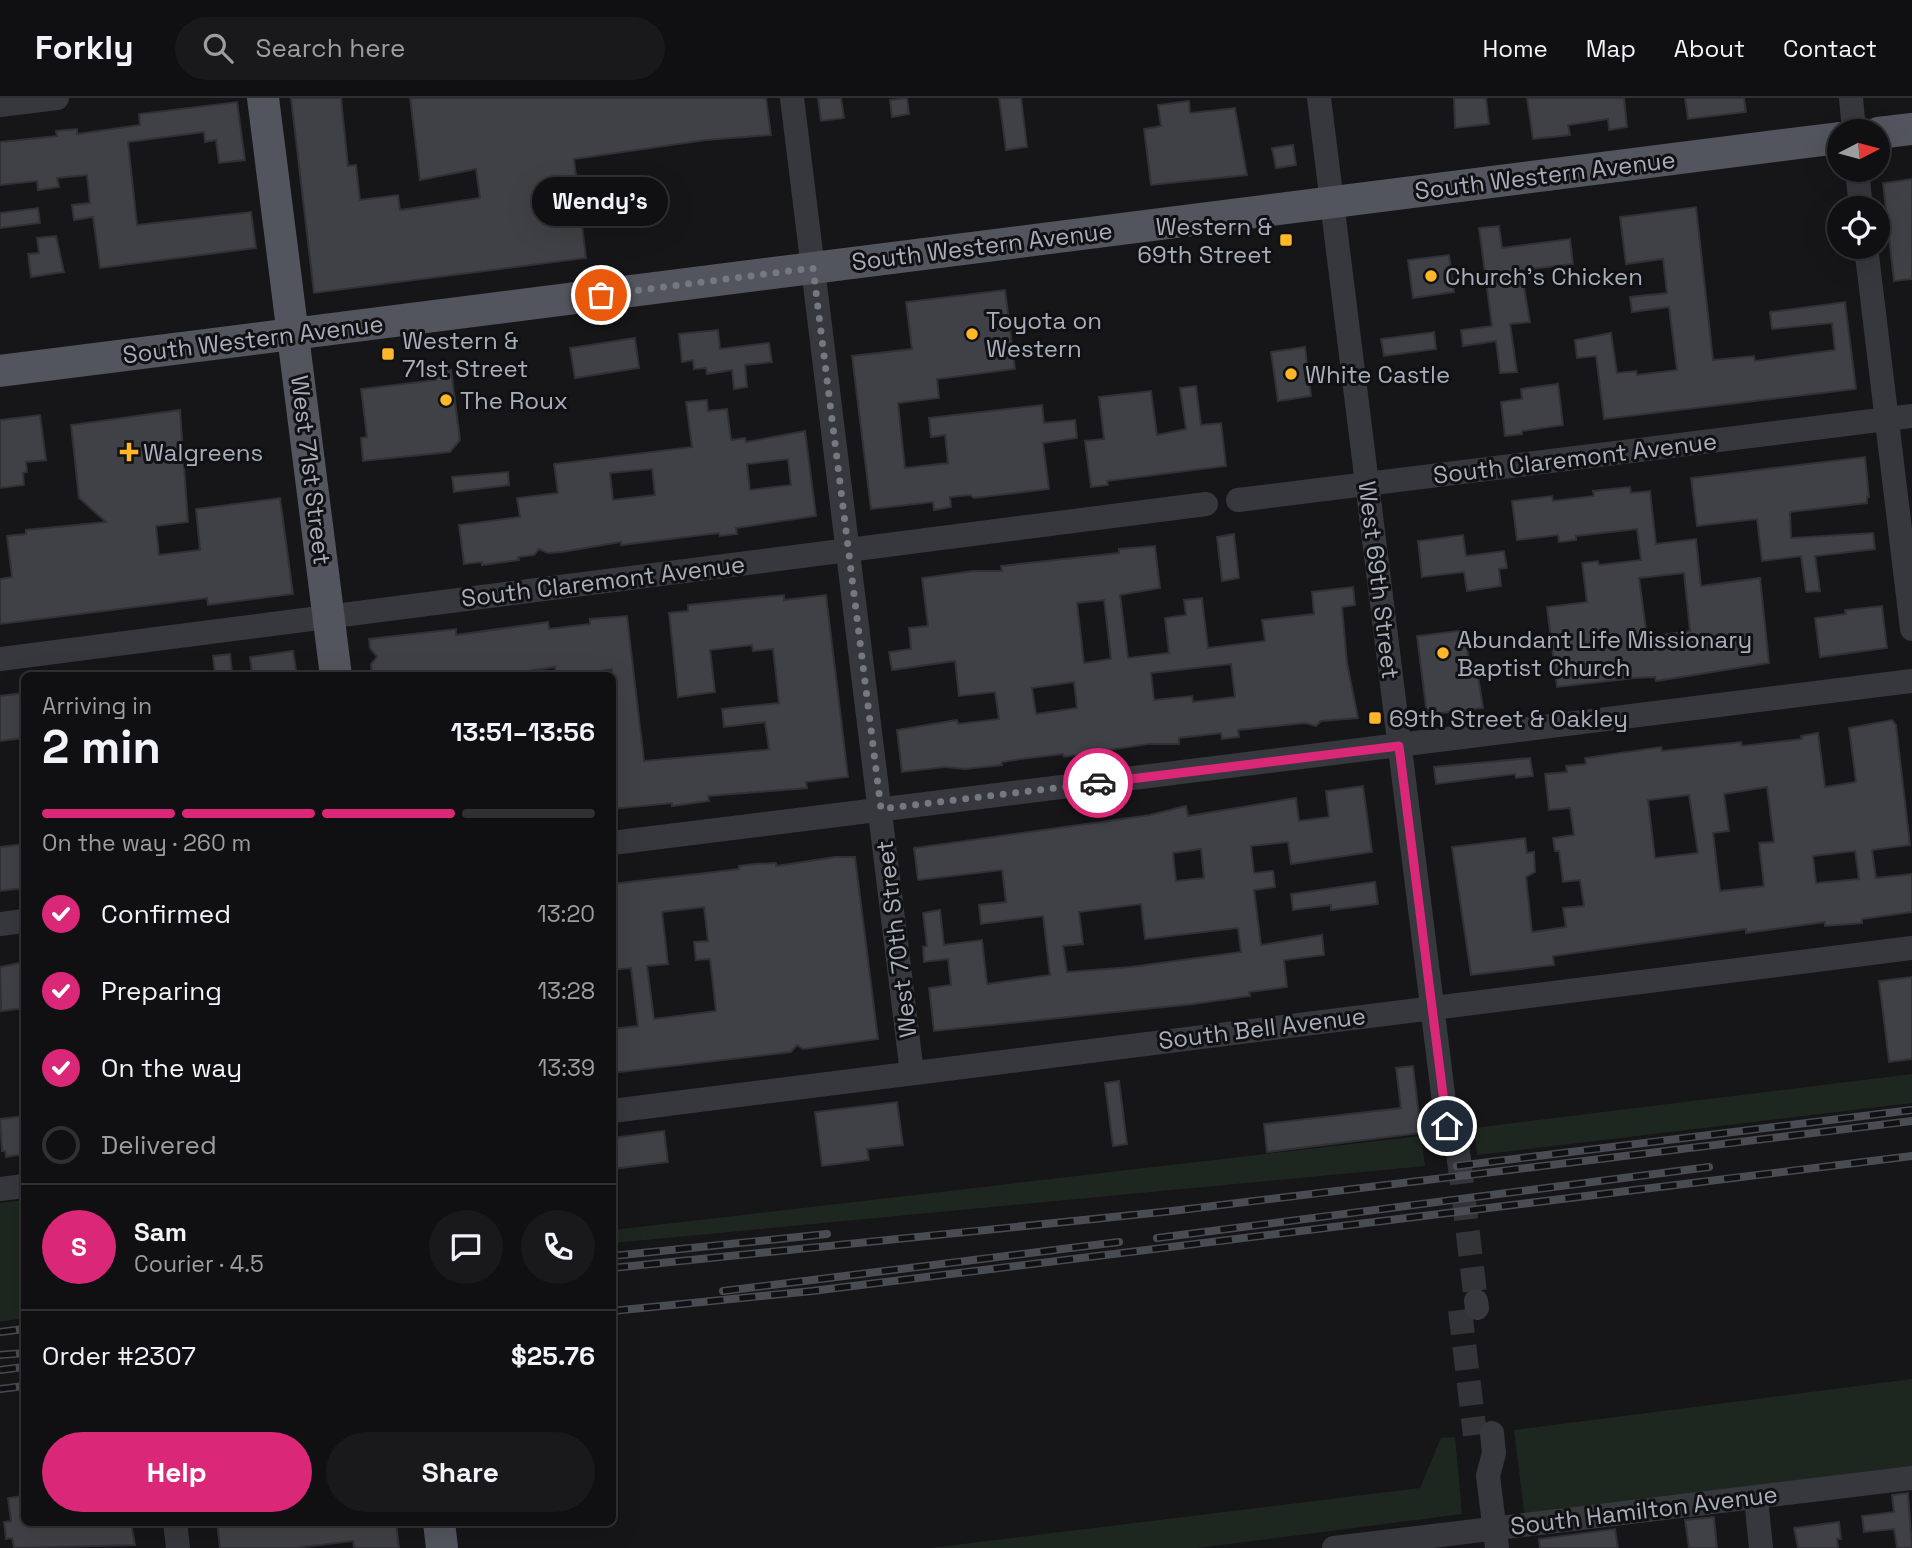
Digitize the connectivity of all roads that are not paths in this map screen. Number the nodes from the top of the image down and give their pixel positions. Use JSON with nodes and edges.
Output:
{"nodes":[{"id":1,"x":57,"y":98,"type":"edge"},
{"id":2,"x":263,"y":98,"type":"edge"},
{"id":3,"x":792,"y":98,"type":"edge"},
{"id":4,"x":1319,"y":98,"type":"edge"},
{"id":5,"x":1851,"y":98,"type":"edge"},
{"id":6,"x":0,"y":105,"type":"edge"},
{"id":7,"x":1853,"y":119,"type":"edge"},
{"id":8,"x":1912,"y":129,"type":"edge"},
{"id":9,"x":1890,"y":132,"type":"edge"},
{"id":10,"x":1827,"y":139,"type":"edge"},
{"id":11,"x":1332,"y":201,"type":"junction"},
{"id":12,"x":1867,"y":259,"type":"edge"},
{"id":13,"x":813,"y":268,"type":"junction"},
{"id":14,"x":294,"y":334,"type":"junction"},
{"id":15,"x":0,"y":371,"type":"edge"},
{"id":16,"x":1912,"y":416,"type":"edge"},
{"id":17,"x":1886,"y":419,"type":"junction"},
{"id":18,"x":1367,"y":484,"type":"junction"},
{"id":19,"x":1238,"y":500,"type":"dead end"},
{"id":20,"x":1206,"y":504,"type":"dead end"},
{"id":21,"x":848,"y":550,"type":"junction"},
{"id":22,"x":329,"y":616,"type":"junction"},
{"id":23,"x":1912,"y":629,"type":"edge"},
{"id":24,"x":0,"y":659,"type":"edge"},
{"id":25,"x":336,"y":672,"type":"edge"},
{"id":26,"x":1912,"y":681,"type":"edge"},
{"id":27,"x":1399,"y":746,"type":"junction"},
{"id":28,"x":881,"y":809,"type":"junction"},
{"id":29,"x":616,"y":842,"type":"edge"},
{"id":30,"x":21,"y":921,"type":"edge"},
{"id":31,"x":0,"y":924,"type":"edge"},
{"id":32,"x":1912,"y":947,"type":"edge"},
{"id":33,"x":1432,"y":1007,"type":"junction"},
{"id":34,"x":912,"y":1073,"type":"junction"},
{"id":35,"x":616,"y":1110,"type":"edge"},
{"id":36,"x":1451,"y":1161,"type":"tunnel mouth"},
{"id":37,"x":21,"y":1186,"type":"edge"},
{"id":38,"x":0,"y":1189,"type":"edge"},
{"id":39,"x":1483,"y":1434,"type":"tunnel mouth"},
{"id":40,"x":1912,"y":1478,"type":"edge"},
{"id":41,"x":1756,"y":1498,"type":"junction"},
{"id":42,"x":175,"y":1526,"type":"edge"},
{"id":43,"x":439,"y":1526,"type":"edge"},
{"id":44,"x":1496,"y":1538,"type":"edge"},
{"id":45,"x":178,"y":1548,"type":"edge"},
{"id":46,"x":442,"y":1548,"type":"edge"},
{"id":47,"x":1334,"y":1548,"type":"edge"},
{"id":48,"x":1761,"y":1548,"type":"edge"}],
"edges":[{"from":1,"to":6,"type":"street"},
{"from":2,"to":14,"type":"main road","name":"West 71st Street"},
{"from":3,"to":13,"type":"street","name":"West 70th Street"},
{"from":4,"to":11,"type":"street","name":"West 69th Street"},
{"from":5,"to":7,"type":"street"},
{"from":8,"to":9,"type":"main road"},
{"from":10,"to":11,"type":"main road","name":"South Western Avenue"},
{"from":11,"to":13,"type":"main road","name":"South Western Avenue"},
{"from":11,"to":18,"type":"street","name":"West 69th Street"},
{"from":12,"to":17,"type":"street"},
{"from":13,"to":14,"type":"main road","name":"South Western Avenue"},
{"from":13,"to":21,"type":"street","name":"West 70th Street"},
{"from":14,"to":15,"type":"main road","name":"South Western Avenue"},
{"from":14,"to":22,"type":"main road","name":"West 71st Street"},
{"from":16,"to":17,"type":"street","name":"South Claremont Avenue"},
{"from":17,"to":18,"type":"street","name":"South Claremont Avenue"},
{"from":17,"to":23,"type":"street"},
{"from":18,"to":19,"type":"street","name":"South Claremont Avenue"},
{"from":18,"to":27,"type":"street","name":"West 69th Street"},
{"from":20,"to":21,"type":"street","name":"South Claremont Avenue"},
{"from":21,"to":22,"type":"street","name":"South Claremont Avenue"},
{"from":21,"to":28,"type":"street","name":"West 70th Street"},
{"from":22,"to":24,"type":"street","name":"South Claremont Avenue"},
{"from":22,"to":25,"type":"main road","name":"West 71st Street"},
{"from":26,"to":27,"type":"street"},
{"from":27,"to":28,"type":"street"},
{"from":27,"to":33,"type":"street","name":"West 69th Street"},
{"from":28,"to":29,"type":"street"},
{"from":28,"to":34,"type":"street","name":"West 70th Street"},
{"from":30,"to":31,"type":"street"},
{"from":32,"to":33,"type":"street","name":"South Bell Avenue"},
{"from":33,"to":34,"type":"street","name":"South Bell Avenue"},
{"from":33,"to":36,"type":"street","name":"West 69th Street"},
{"from":34,"to":35,"type":"street","name":"South Bell Avenue"},
{"from":37,"to":38,"type":"street"},
{"from":39,"to":44,"type":"street"},
{"from":40,"to":41,"type":"street","name":"South Hamilton Avenue"},
{"from":41,"to":44,"type":"street","name":"South Hamilton Avenue"},
{"from":41,"to":48,"type":"street"},
{"from":42,"to":45,"type":"street"},
{"from":43,"to":46,"type":"main road"},
{"from":44,"to":47,"type":"street","name":"South Hamilton Avenue"}]}
